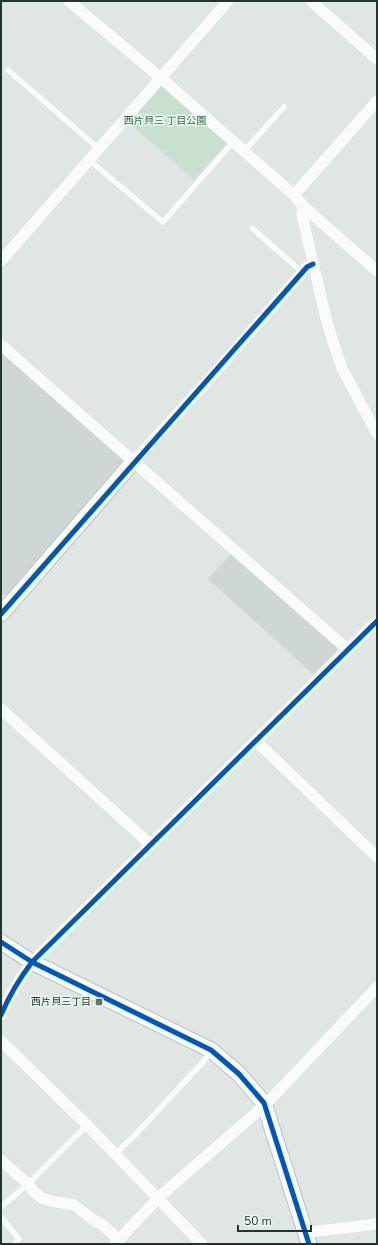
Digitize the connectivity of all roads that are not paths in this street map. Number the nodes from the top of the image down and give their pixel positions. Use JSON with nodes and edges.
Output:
{"nodes":[{"id":1,"x":70,"y":1,"type":"edge"},
{"id":2,"x":228,"y":1,"type":"edge"},
{"id":3,"x":311,"y":1,"type":"edge"},
{"id":4,"x":377,"y":59,"type":"edge"},
{"id":5,"x":8,"y":70,"type":"dead end"},
{"id":6,"x":161,"y":78,"type":"junction"},
{"id":7,"x":377,"y":101,"type":"edge"},
{"id":8,"x":284,"y":107,"type":"dead end"},
{"id":9,"x":233,"y":142,"type":"junction"},
{"id":10,"x":98,"y":150,"type":"junction"},
{"id":11,"x":244,"y":151,"type":"junction"},
{"id":12,"x":89,"y":160,"type":"junction"},
{"id":13,"x":294,"y":195,"type":"junction"},
{"id":14,"x":304,"y":207,"type":"junction"},
{"id":15,"x":252,"y":228,"type":"dead end"},
{"id":16,"x":1,"y":261,"type":"edge"},
{"id":17,"x":313,"y":264,"type":"junction"},
{"id":18,"x":377,"y":271,"type":"edge"},
{"id":19,"x":302,"y":272,"type":"junction"},
{"id":20,"x":1,"y":345,"type":"edge"},
{"id":21,"x":377,"y":434,"type":"edge"},
{"id":22,"x":134,"y":462,"type":"junction"},
{"id":23,"x":2,"y":609,"type":"edge"},
{"id":24,"x":377,"y":621,"type":"edge"},
{"id":25,"x":347,"y":650,"type":"junction"},
{"id":26,"x":1,"y":709,"type":"edge"},
{"id":27,"x":256,"y":741,"type":"junction"},
{"id":28,"x":151,"y":846,"type":"junction"},
{"id":29,"x":377,"y":857,"type":"edge"},
{"id":30,"x":1,"y":942,"type":"edge"},
{"id":31,"x":32,"y":962,"type":"junction"},
{"id":32,"x":377,"y":987,"type":"edge"},
{"id":33,"x":1,"y":1015,"type":"edge"},
{"id":34,"x":1,"y":1041,"type":"edge"},
{"id":35,"x":211,"y":1050,"type":"junction"},
{"id":36,"x":264,"y":1103,"type":"junction"},
{"id":37,"x":87,"y":1125,"type":"junction"},
{"id":38,"x":115,"y":1154,"type":"junction"},
{"id":39,"x":1,"y":1160,"type":"edge"},
{"id":40,"x":28,"y":1184,"type":"junction"},
{"id":41,"x":158,"y":1198,"type":"junction"},
{"id":42,"x":1,"y":1208,"type":"edge"},
{"id":43,"x":1,"y":1217,"type":"edge"},
{"id":44,"x":377,"y":1224,"type":"edge"},
{"id":45,"x":307,"y":1238,"type":"edge"},
{"id":46,"x":117,"y":1242,"type":"edge"},
{"id":47,"x":15,"y":1244,"type":"edge"},
{"id":48,"x":202,"y":1244,"type":"edge"}],
"edges":[{"from":1,"to":6,"type":"street"},
{"from":2,"to":6,"type":"street"},
{"from":3,"to":4,"type":"street"},
{"from":5,"to":10,"type":"lane"},
{"from":6,"to":9,"type":"street"},
{"from":6,"to":10,"type":"street"},
{"from":7,"to":13,"type":"street"},
{"from":8,"to":11,"type":"lane"},
{"from":9,"to":11,"type":"street"},
{"from":9,"to":12,"type":"lane"},
{"from":10,"to":12,"type":"street"},
{"from":11,"to":13,"type":"street"},
{"from":12,"to":16,"type":"street"},
{"from":13,"to":14,"type":"street"},
{"from":14,"to":17,"type":"street"},
{"from":14,"to":18,"type":"street"},
{"from":15,"to":19,"type":"lane"},
{"from":17,"to":19,"type":"street"},
{"from":17,"to":21,"type":"street"},
{"from":19,"to":22,"type":"street"},
{"from":20,"to":22,"type":"street"},
{"from":22,"to":23,"type":"street"},
{"from":22,"to":25,"type":"street"},
{"from":24,"to":25,"type":"street"},
{"from":25,"to":27,"type":"street"},
{"from":26,"to":28,"type":"street"},
{"from":27,"to":28,"type":"street"},
{"from":27,"to":29,"type":"street"},
{"from":28,"to":31,"type":"street"},
{"from":30,"to":31,"type":"street"},
{"from":31,"to":33,"type":"street"},
{"from":31,"to":35,"type":"street"},
{"from":32,"to":36,"type":"street"},
{"from":34,"to":37,"type":"street"},
{"from":35,"to":36,"type":"street"},
{"from":35,"to":38,"type":"lane"},
{"from":36,"to":41,"type":"street"},
{"from":36,"to":45,"type":"street"},
{"from":37,"to":38,"type":"street"},
{"from":37,"to":40,"type":"lane"},
{"from":38,"to":41,"type":"street"},
{"from":39,"to":40,"type":"street"},
{"from":40,"to":42,"type":"lane"},
{"from":40,"to":46,"type":"street"},
{"from":41,"to":46,"type":"street"},
{"from":41,"to":48,"type":"street"},
{"from":43,"to":47,"type":"lane"},
{"from":44,"to":45,"type":"street"}]}
